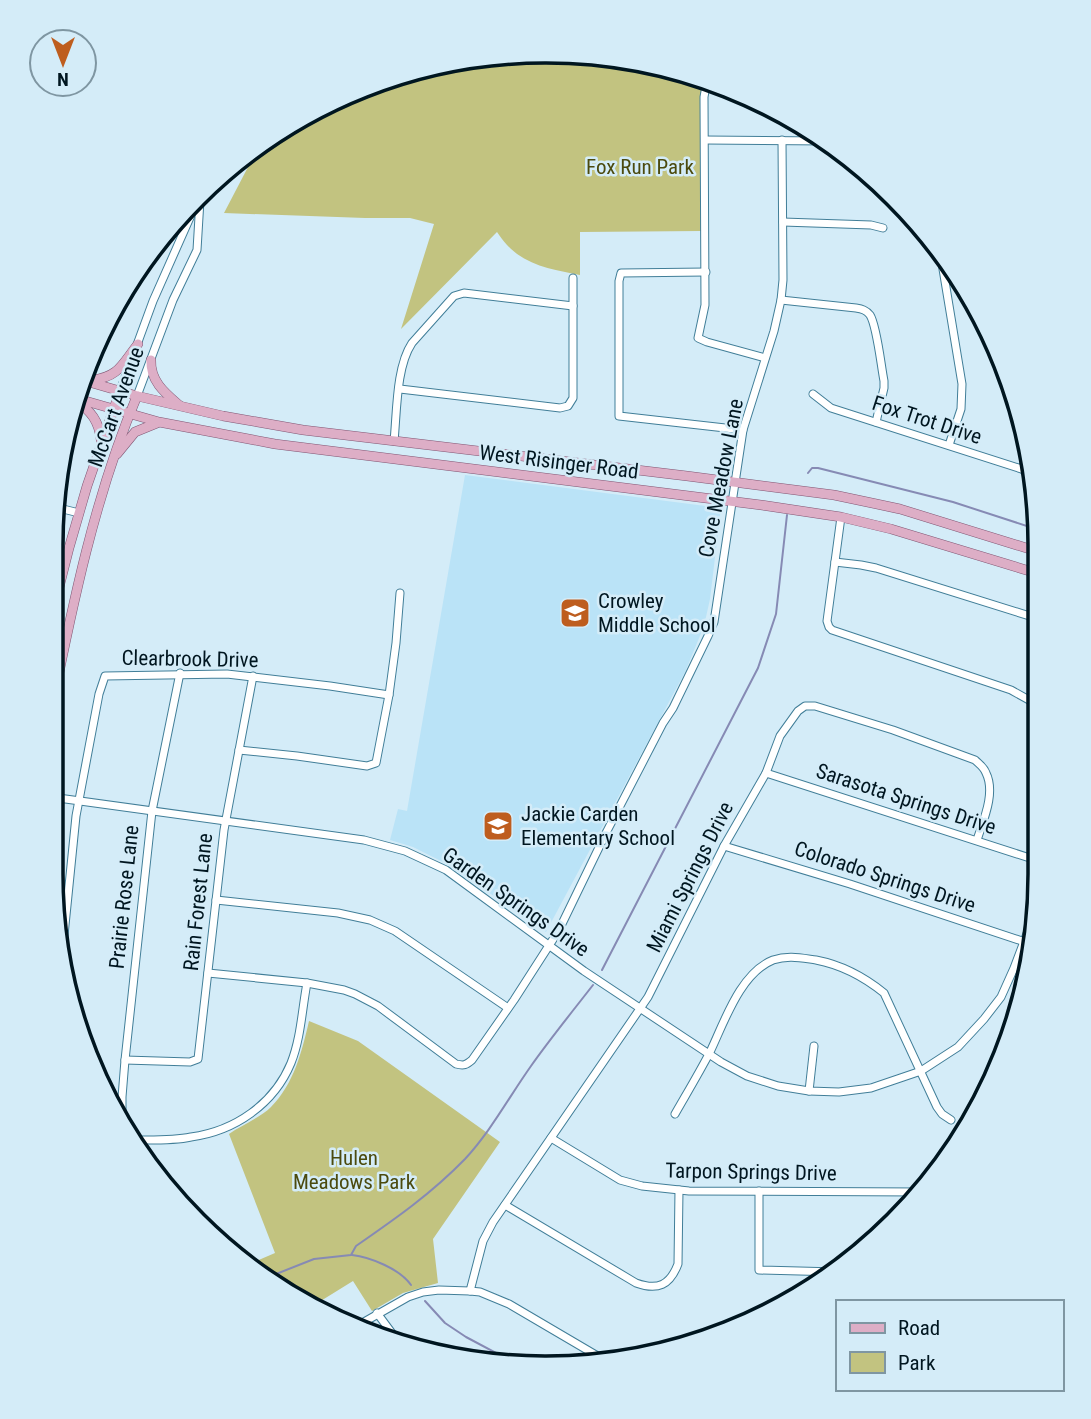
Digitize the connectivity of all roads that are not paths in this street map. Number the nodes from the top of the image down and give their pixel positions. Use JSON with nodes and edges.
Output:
{"nodes":[{"id":1,"x":705,"y":91,"type":"edge"},
{"id":2,"x":705,"y":140,"type":"junction"},
{"id":3,"x":782,"y":140,"type":"junction"},
{"id":4,"x":808,"y":141,"type":"edge"},
{"id":5,"x":199,"y":209,"type":"edge"},
{"id":6,"x":188,"y":221,"type":"edge"},
{"id":7,"x":783,"y":222,"type":"junction"},
{"id":8,"x":883,"y":228,"type":"dead end"},
{"id":9,"x":706,"y":272,"type":"junction"},
{"id":10,"x":944,"y":272,"type":"edge"},
{"id":11,"x":573,"y":278,"type":"dead end"},
{"id":12,"x":781,"y":300,"type":"junction"},
{"id":13,"x":573,"y":306,"type":"junction"},
{"id":14,"x":138,"y":344,"type":"junction"},
{"id":15,"x":765,"y":359,"type":"junction"},
{"id":16,"x":152,"y":360,"type":"junction"},
{"id":17,"x":93,"y":380,"type":"edge"},
{"id":18,"x":92,"y":383,"type":"edge"},
{"id":19,"x":400,"y":389,"type":"junction"},
{"id":20,"x":120,"y":391,"type":"junction"},
{"id":21,"x":813,"y":394,"type":"dead end"},
{"id":22,"x":136,"y":396,"type":"junction"},
{"id":23,"x":85,"y":402,"type":"edge"},
{"id":24,"x":84,"y":406,"type":"edge"},
{"id":25,"x":180,"y":406,"type":"junction"},
{"id":26,"x":114,"y":409,"type":"junction"},
{"id":27,"x":129,"y":414,"type":"junction"},
{"id":28,"x":159,"y":422,"type":"junction"},
{"id":29,"x":876,"y":422,"type":"junction"},
{"id":30,"x":744,"y":430,"type":"junction"},
{"id":31,"x":394,"y":441,"type":"junction"},
{"id":32,"x":101,"y":445,"type":"junction"},
{"id":33,"x":948,"y":446,"type":"junction"},
{"id":34,"x":114,"y":458,"type":"junction"},
{"id":35,"x":392,"y":458,"type":"junction"},
{"id":36,"x":1022,"y":469,"type":"edge"},
{"id":37,"x":736,"y":482,"type":"junction"},
{"id":38,"x":732,"y":502,"type":"junction"},
{"id":39,"x":64,"y":509,"type":"edge"},
{"id":40,"x":79,"y":513,"type":"junction"},
{"id":41,"x":841,"y":517,"type":"junction"},
{"id":42,"x":1028,"y":549,"type":"edge"},
{"id":43,"x":835,"y":562,"type":"junction"},
{"id":44,"x":1028,"y":571,"type":"edge"},
{"id":45,"x":63,"y":574,"type":"edge"},
{"id":46,"x":400,"y":593,"type":"dead end"},
{"id":47,"x":1028,"y":616,"type":"edge"},
{"id":48,"x":63,"y":655,"type":"edge"},
{"id":49,"x":180,"y":673,"type":"junction"},
{"id":50,"x":253,"y":677,"type":"junction"},
{"id":51,"x":389,"y":695,"type":"junction"},
{"id":52,"x":1028,"y":700,"type":"edge"},
{"id":53,"x":239,"y":750,"type":"junction"},
{"id":54,"x":766,"y":773,"type":"junction"},
{"id":55,"x":63,"y":799,"type":"edge"},
{"id":56,"x":78,"y":801,"type":"junction"},
{"id":57,"x":152,"y":811,"type":"junction"},
{"id":58,"x":226,"y":821,"type":"junction"},
{"id":59,"x":977,"y":840,"type":"junction"},
{"id":60,"x":724,"y":846,"type":"junction"},
{"id":61,"x":1028,"y":857,"type":"edge"},
{"id":62,"x":216,"y":900,"type":"junction"},
{"id":63,"x":66,"y":921,"type":"edge"},
{"id":64,"x":1024,"y":940,"type":"edge"},
{"id":65,"x":1023,"y":943,"type":"edge"},
{"id":66,"x":550,"y":946,"type":"junction"},
{"id":67,"x":208,"y":973,"type":"junction"},
{"id":68,"x":307,"y":983,"type":"junction"},
{"id":69,"x":508,"y":1008,"type":"junction"},
{"id":70,"x":641,"y":1009,"type":"junction"},
{"id":71,"x":814,"y":1046,"type":"dead end"},
{"id":72,"x":709,"y":1054,"type":"junction"},
{"id":73,"x":125,"y":1059,"type":"junction"},
{"id":74,"x":921,"y":1071,"type":"junction"},
{"id":75,"x":809,"y":1091,"type":"junction"},
{"id":76,"x":122,"y":1104,"type":"edge"},
{"id":77,"x":675,"y":1114,"type":"dead end"},
{"id":78,"x":951,"y":1120,"type":"dead end"},
{"id":79,"x":551,"y":1139,"type":"junction"},
{"id":80,"x":143,"y":1140,"type":"edge"},
{"id":81,"x":679,"y":1190,"type":"junction"},
{"id":82,"x":759,"y":1191,"type":"junction"},
{"id":83,"x":908,"y":1192,"type":"edge"},
{"id":84,"x":505,"y":1205,"type":"junction"},
{"id":85,"x":819,"y":1272,"type":"edge"},
{"id":86,"x":470,"y":1291,"type":"junction"},
{"id":87,"x":377,"y":1313,"type":"junction"},
{"id":88,"x":365,"y":1321,"type":"edge"},
{"id":89,"x":389,"y":1330,"type":"edge"},
{"id":90,"x":592,"y":1354,"type":"edge"}],
"edges":[{"from":1,"to":2,"type":"street"},
{"from":2,"to":3,"type":"street"},
{"from":2,"to":9,"type":"street"},
{"from":3,"to":4,"type":"street"},
{"from":3,"to":7,"type":"street","name":"Cove Meadow Lane"},
{"from":5,"to":16,"type":"street","name":"McCart Avenue"},
{"from":6,"to":14,"type":"street","name":"McCart Avenue"},
{"from":7,"to":8,"type":"street"},
{"from":7,"to":12,"type":"street","name":"Cove Meadow Lane"},
{"from":9,"to":15,"type":"street"},
{"from":9,"to":30,"type":"street"},
{"from":10,"to":33,"type":"street"},
{"from":11,"to":13,"type":"street"},
{"from":12,"to":15,"type":"street","name":"Cove Meadow Lane"},
{"from":12,"to":29,"type":"street"},
{"from":13,"to":19,"type":"street"},
{"from":13,"to":19,"type":"street"},
{"from":14,"to":17,"type":"main road"},
{"from":14,"to":20,"type":"street","name":"McCart Avenue"},
{"from":15,"to":30,"type":"street","name":"Cove Meadow Lane"},
{"from":16,"to":22,"type":"street","name":"McCart Avenue"},
{"from":16,"to":25,"type":"main road"},
{"from":18,"to":20,"type":"main road","name":"West Risinger Road"},
{"from":19,"to":31,"type":"street"},
{"from":20,"to":22,"type":"main road","name":"West Risinger Road"},
{"from":20,"to":26,"type":"main road","name":"McCart Avenue"},
{"from":21,"to":29,"type":"street","name":"Fox Trot Drive"},
{"from":22,"to":25,"type":"main road","name":"West Risinger Road"},
{"from":22,"to":27,"type":"main road","name":"McCart Avenue"},
{"from":23,"to":26,"type":"main road","name":"West Risinger Road"},
{"from":24,"to":32,"type":"main road"},
{"from":25,"to":31,"type":"main road","name":"West Risinger Road"},
{"from":26,"to":27,"type":"main road","name":"West Risinger Road"},
{"from":26,"to":32,"type":"main road","name":"McCart Avenue"},
{"from":27,"to":28,"type":"main road","name":"West Risinger Road"},
{"from":27,"to":34,"type":"main road","name":"McCart Avenue"},
{"from":28,"to":34,"type":"main road"},
{"from":28,"to":35,"type":"main road","name":"West Risinger Road"},
{"from":29,"to":33,"type":"street","name":"Fox Trot Drive"},
{"from":30,"to":37,"type":"street","name":"Cove Meadow Lane"},
{"from":31,"to":35,"type":"main road"},
{"from":31,"to":37,"type":"main road","name":"West Risinger Road"},
{"from":32,"to":40,"type":"main road","name":"McCart Avenue"},
{"from":33,"to":36,"type":"street","name":"Fox Trot Drive"},
{"from":34,"to":48,"type":"main road","name":"McCart Avenue"},
{"from":35,"to":38,"type":"main road","name":"West Risinger Road"},
{"from":37,"to":38,"type":"street","name":"Cove Meadow Lane"},
{"from":37,"to":42,"type":"main road","name":"West Risinger Road"},
{"from":38,"to":41,"type":"main road","name":"West Risinger Road"},
{"from":38,"to":66,"type":"street","name":"Cove Meadow Lane"},
{"from":39,"to":40,"type":"street"},
{"from":40,"to":45,"type":"main road","name":"McCart Avenue"},
{"from":41,"to":43,"type":"street"},
{"from":41,"to":44,"type":"main road","name":"West Risinger Road"},
{"from":43,"to":47,"type":"street"},
{"from":43,"to":52,"type":"street"},
{"from":46,"to":51,"type":"street"},
{"from":49,"to":50,"type":"street","name":"Clearbrook Drive"},
{"from":49,"to":56,"type":"street","name":"Clearbrook Drive"},
{"from":49,"to":57,"type":"street","name":"Prairie Rose Lane"},
{"from":50,"to":51,"type":"street","name":"Clearbrook Drive"},
{"from":50,"to":53,"type":"street","name":"Rain Forest Lane"},
{"from":51,"to":53,"type":"street"},
{"from":53,"to":58,"type":"street","name":"Rain Forest Lane"},
{"from":54,"to":59,"type":"street","name":"Sarasota Springs Drive"},
{"from":54,"to":59,"type":"street","name":"Miami Springs Drive"},
{"from":54,"to":60,"type":"street","name":"Miami Springs Drive"},
{"from":55,"to":56,"type":"street","name":"Garden Springs Drive"},
{"from":56,"to":57,"type":"street","name":"Garden Springs Drive"},
{"from":56,"to":63,"type":"street","name":"Clearbrook Drive"},
{"from":57,"to":58,"type":"street","name":"Garden Springs Drive"},
{"from":57,"to":73,"type":"street","name":"Prairie Rose Lane"},
{"from":58,"to":62,"type":"street","name":"Rain Forest Lane"},
{"from":58,"to":66,"type":"street","name":"Garden Springs Drive"},
{"from":59,"to":61,"type":"street","name":"Sarasota Springs Drive"},
{"from":60,"to":64,"type":"street","name":"Colorado Springs Drive"},
{"from":60,"to":70,"type":"street","name":"Miami Springs Drive"},
{"from":62,"to":67,"type":"street","name":"Rain Forest Lane"},
{"from":62,"to":69,"type":"street"},
{"from":65,"to":74,"type":"street","name":"Garden Springs Drive"},
{"from":66,"to":69,"type":"street","name":"Cove Meadow Lane"},
{"from":66,"to":70,"type":"street","name":"Garden Springs Drive"},
{"from":67,"to":68,"type":"street","name":"Cove Meadow Lane"},
{"from":67,"to":73,"type":"street","name":"Rain Forest Lane"},
{"from":68,"to":69,"type":"street","name":"Cove Meadow Lane"},
{"from":68,"to":80,"type":"street"},
{"from":70,"to":72,"type":"street","name":"Garden Springs Drive"},
{"from":70,"to":79,"type":"street","name":"Miami Springs Drive"},
{"from":71,"to":75,"type":"street"},
{"from":72,"to":74,"type":"street"},
{"from":72,"to":75,"type":"street","name":"Garden Springs Drive"},
{"from":72,"to":77,"type":"street"},
{"from":73,"to":76,"type":"street","name":"Prairie Rose Lane"},
{"from":74,"to":75,"type":"street","name":"Garden Springs Drive"},
{"from":74,"to":78,"type":"street"},
{"from":79,"to":81,"type":"street","name":"Tarpon Springs Drive"},
{"from":79,"to":84,"type":"street","name":"Miami Springs Drive"},
{"from":81,"to":82,"type":"street","name":"Tarpon Springs Drive"},
{"from":81,"to":84,"type":"street"},
{"from":82,"to":83,"type":"street","name":"Tarpon Springs Drive"},
{"from":82,"to":85,"type":"street"},
{"from":84,"to":86,"type":"street","name":"Miami Springs Drive"},
{"from":86,"to":87,"type":"street"},
{"from":86,"to":90,"type":"street"},
{"from":87,"to":88,"type":"street"},
{"from":87,"to":89,"type":"street"}]}
